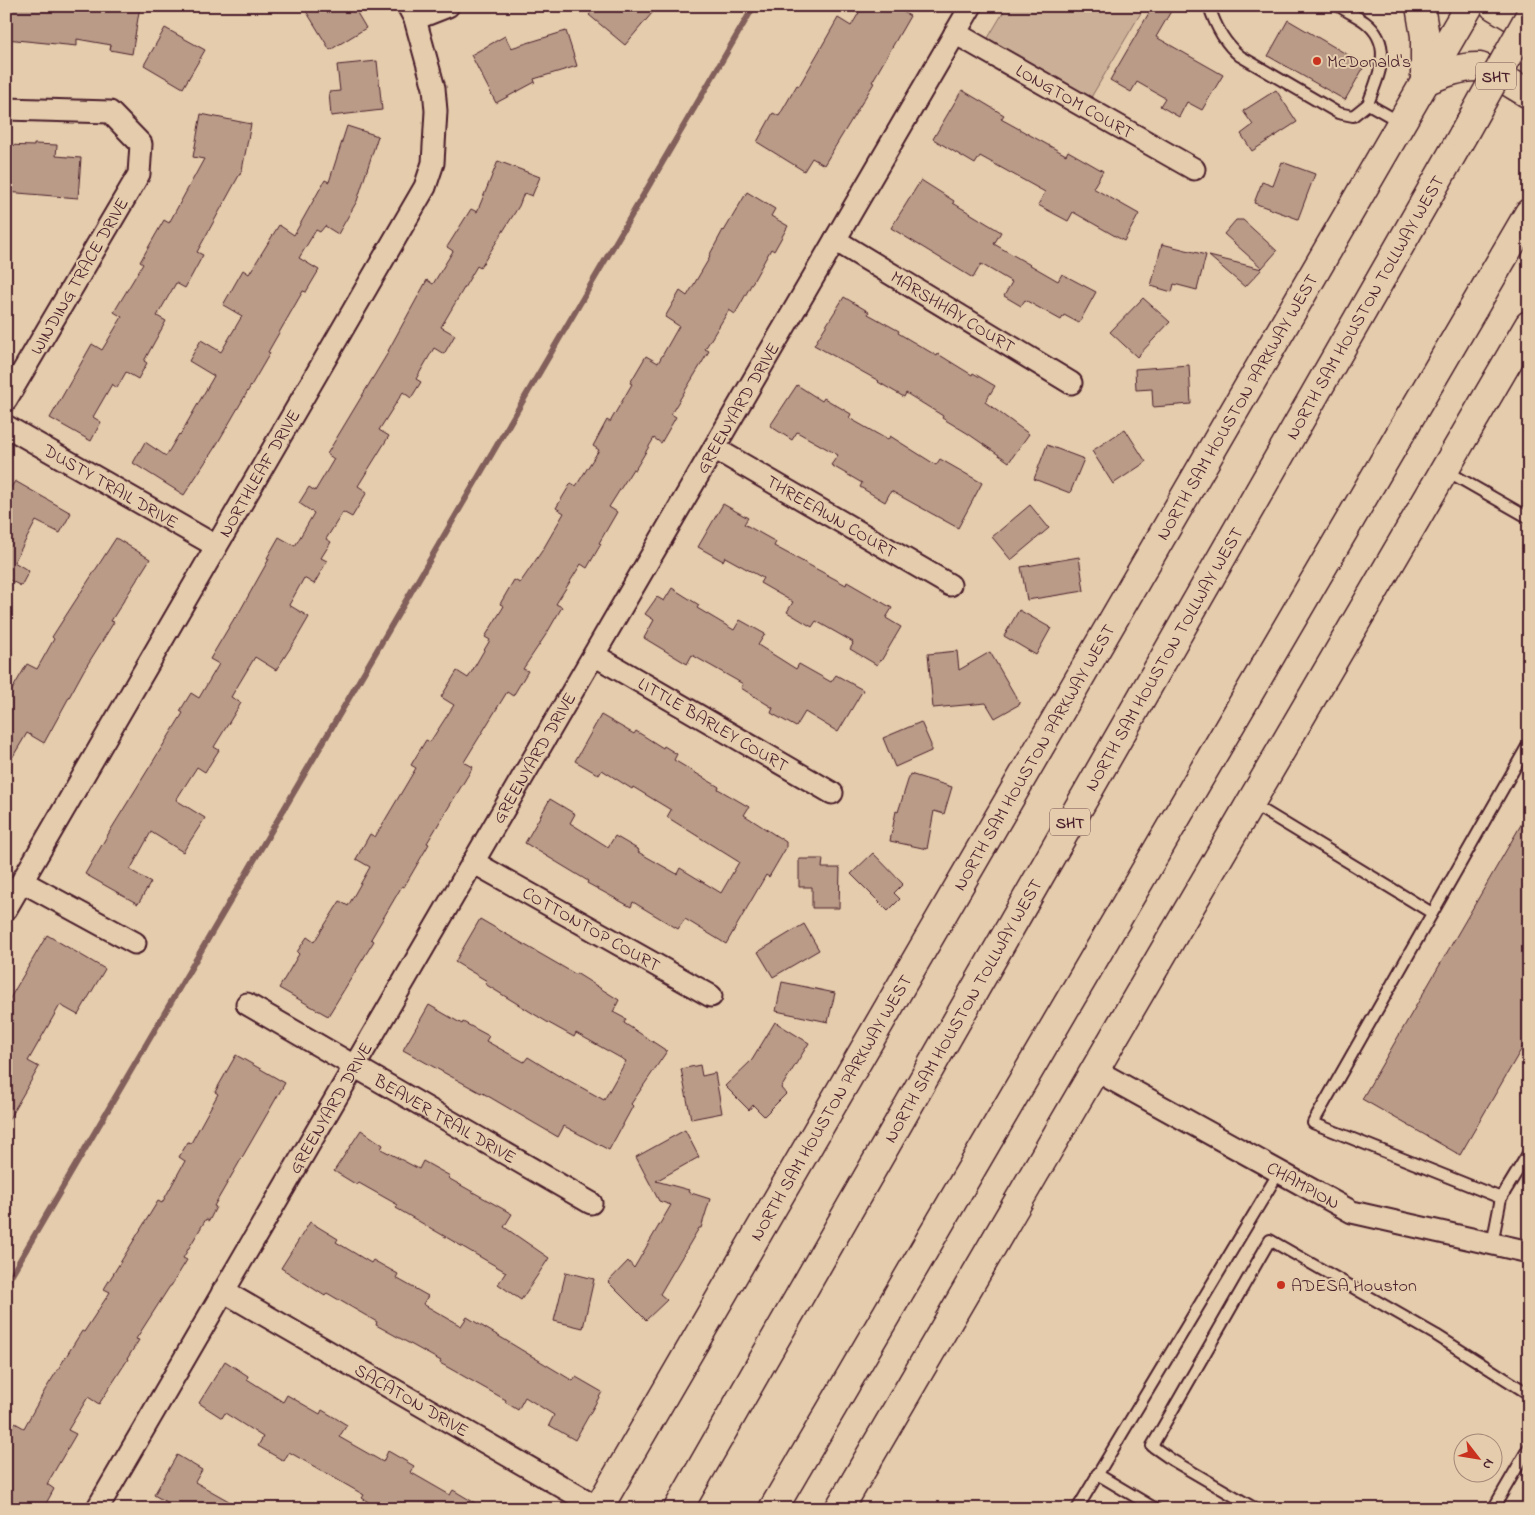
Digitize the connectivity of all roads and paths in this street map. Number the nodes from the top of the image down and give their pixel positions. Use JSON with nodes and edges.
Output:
{"nodes":[{"id":1,"x":448,"y":6,"type":"edge"},
{"id":2,"x":971,"y":6,"type":"edge"},
{"id":3,"x":1209,"y":6,"type":"edge"},
{"id":4,"x":1339,"y":6,"type":"edge"},
{"id":5,"x":1420,"y":6,"type":"edge"},
{"id":6,"x":1469,"y":6,"type":"edge"},
{"id":7,"x":1494,"y":6,"type":"edge"},
{"id":8,"x":412,"y":13,"type":"edge"},
{"id":9,"x":1529,"y":16,"type":"edge"},
{"id":10,"x":1529,"y":27,"type":"edge"},
{"id":11,"x":955,"y":33,"type":"junction"},
{"id":12,"x":1426,"y":81,"type":"junction"},
{"id":13,"x":1529,"y":94,"type":"edge"},
{"id":14,"x":1368,"y":104,"type":"junction"},
{"id":15,"x":6,"y":109,"type":"edge"},
{"id":16,"x":1401,"y":123,"type":"junction"},
{"id":17,"x":1194,"y":169,"type":"dead end"},
{"id":18,"x":1529,"y":213,"type":"edge"},
{"id":19,"x":835,"y":240,"type":"junction"},
{"id":20,"x":1529,"y":325,"type":"edge"},
{"id":21,"x":1071,"y":383,"type":"dead end"},
{"id":22,"x":6,"y":400,"type":"edge"},
{"id":23,"x":6,"y":426,"type":"edge"},
{"id":24,"x":714,"y":448,"type":"junction"},
{"id":25,"x":1444,"y":470,"type":"junction"},
{"id":26,"x":1529,"y":518,"type":"edge"},
{"id":27,"x":216,"y":546,"type":"junction"},
{"id":28,"x":950,"y":585,"type":"dead end"},
{"id":29,"x":594,"y":654,"type":"junction"},
{"id":30,"x":1529,"y":743,"type":"edge"},
{"id":31,"x":832,"y":793,"type":"dead end"},
{"id":32,"x":1251,"y":803,"type":"junction"},
{"id":33,"x":473,"y":862,"type":"junction"},
{"id":34,"x":23,"y":882,"type":"junction"},
{"id":35,"x":6,"y":909,"type":"edge"},
{"id":36,"x":1432,"y":913,"type":"junction"},
{"id":37,"x":135,"y":943,"type":"dead end"},
{"id":38,"x":711,"y":996,"type":"dead end"},
{"id":39,"x":246,"y":1004,"type":"dead end"},
{"id":40,"x":354,"y":1066,"type":"junction"},
{"id":41,"x":1095,"y":1070,"type":"junction"},
{"id":42,"x":1529,"y":1152,"type":"edge"},
{"id":43,"x":1279,"y":1172,"type":"junction"},
{"id":44,"x":1501,"y":1198,"type":"junction"},
{"id":45,"x":591,"y":1203,"type":"dead end"},
{"id":46,"x":1492,"y":1244,"type":"junction"},
{"id":47,"x":1529,"y":1252,"type":"edge"},
{"id":48,"x":223,"y":1291,"type":"junction"},
{"id":49,"x":1529,"y":1394,"type":"edge"},
{"id":50,"x":1529,"y":1446,"type":"edge"},
{"id":51,"x":1097,"y":1474,"type":"junction"},
{"id":52,"x":599,"y":1508,"type":"edge"},
{"id":53,"x":97,"y":1509,"type":"edge"},
{"id":54,"x":678,"y":1509,"type":"edge"},
{"id":55,"x":772,"y":1509,"type":"edge"},
{"id":56,"x":839,"y":1509,"type":"edge"},
{"id":57,"x":1077,"y":1509,"type":"edge"},
{"id":58,"x":1156,"y":1509,"type":"edge"},
{"id":59,"x":1256,"y":1509,"type":"edge"},
{"id":60,"x":1493,"y":1509,"type":"edge"}],
"edges":[{"from":1,"to":8,"type":"street"},
{"from":2,"to":11,"type":"street","name":"GREENYARD DRIVE"},
{"from":3,"to":14,"type":"lane"},
{"from":4,"to":14,"type":"lane"},
{"from":5,"to":12,"type":"main road"},
{"from":6,"to":12,"type":"main road","name":"NORTH SAM HOUSTON PARKWAY WEST"},
{"from":7,"to":10,"type":"main road"},
{"from":8,"to":27,"type":"street","name":"NORTHLEAF DRIVE"},
{"from":9,"to":54,"type":"main road","name":"NORTH SAM HOUSTON TOLLWAY WEST","number":"SHT","bridge":true},
{"from":11,"to":17,"type":"street","name":"LONGTOM COURT"},
{"from":11,"to":19,"type":"street","name":"GREENYARD DRIVE"},
{"from":12,"to":13,"type":"main road"},
{"from":12,"to":16,"type":"main road","name":"NORTH SAM HOUSTON PARKWAY WEST"},
{"from":14,"to":16,"type":"lane"},
{"from":15,"to":22,"type":"street","name":"WINDING TRACE DRIVE"},
{"from":16,"to":52,"type":"main road","name":"NORTH SAM HOUSTON PARKWAY WEST"},
{"from":18,"to":55,"type":"main road"},
{"from":19,"to":21,"type":"street","name":"MARSHHAY COURT"},
{"from":19,"to":24,"type":"street","name":"GREENYARD DRIVE"},
{"from":20,"to":25,"type":"main road"},
{"from":23,"to":27,"type":"street","name":"DUSTY TRAIL DRIVE"},
{"from":24,"to":28,"type":"street","name":"THREEAWN COURT"},
{"from":24,"to":29,"type":"street","name":"GREENYARD DRIVE"},
{"from":25,"to":26,"type":"lane"},
{"from":25,"to":32,"type":"main road"},
{"from":27,"to":34,"type":"street","name":"NORTHLEAF DRIVE"},
{"from":29,"to":31,"type":"street","name":"LITTLE BARLEY COURT"},
{"from":29,"to":33,"type":"street","name":"GREENYARD DRIVE"},
{"from":30,"to":36,"type":"lane"},
{"from":32,"to":36,"type":"lane"},
{"from":32,"to":41,"type":"main road"},
{"from":33,"to":38,"type":"street","name":"COTTONTOP COURT"},
{"from":33,"to":40,"type":"street","name":"GREENYARD DRIVE"},
{"from":34,"to":35,"type":"street","name":"NORTHLEAF DRIVE"},
{"from":34,"to":37,"type":"street"},
{"from":36,"to":44,"type":"lane"},
{"from":39,"to":40,"type":"street","name":"BEAVER TRAIL DRIVE"},
{"from":40,"to":45,"type":"street","name":"BEAVER TRAIL DRIVE"},
{"from":40,"to":48,"type":"street","name":"GREENYARD DRIVE"},
{"from":41,"to":43,"type":"street","name":"CHAMPION"},
{"from":41,"to":56,"type":"main road"},
{"from":42,"to":44,"type":"lane"},
{"from":43,"to":46,"type":"street","name":"CHAMPION"},
{"from":43,"to":51,"type":"lane"},
{"from":44,"to":46,"type":"lane"},
{"from":46,"to":47,"type":"street","name":"CHAMPION"},
{"from":48,"to":52,"type":"street","name":"SACATON DRIVE"},
{"from":48,"to":53,"type":"street","name":"GREENYARD DRIVE"},
{"from":49,"to":59,"type":"lane"},
{"from":50,"to":60,"type":"lane"},
{"from":51,"to":57,"type":"lane"},
{"from":51,"to":58,"type":"lane"}]}
